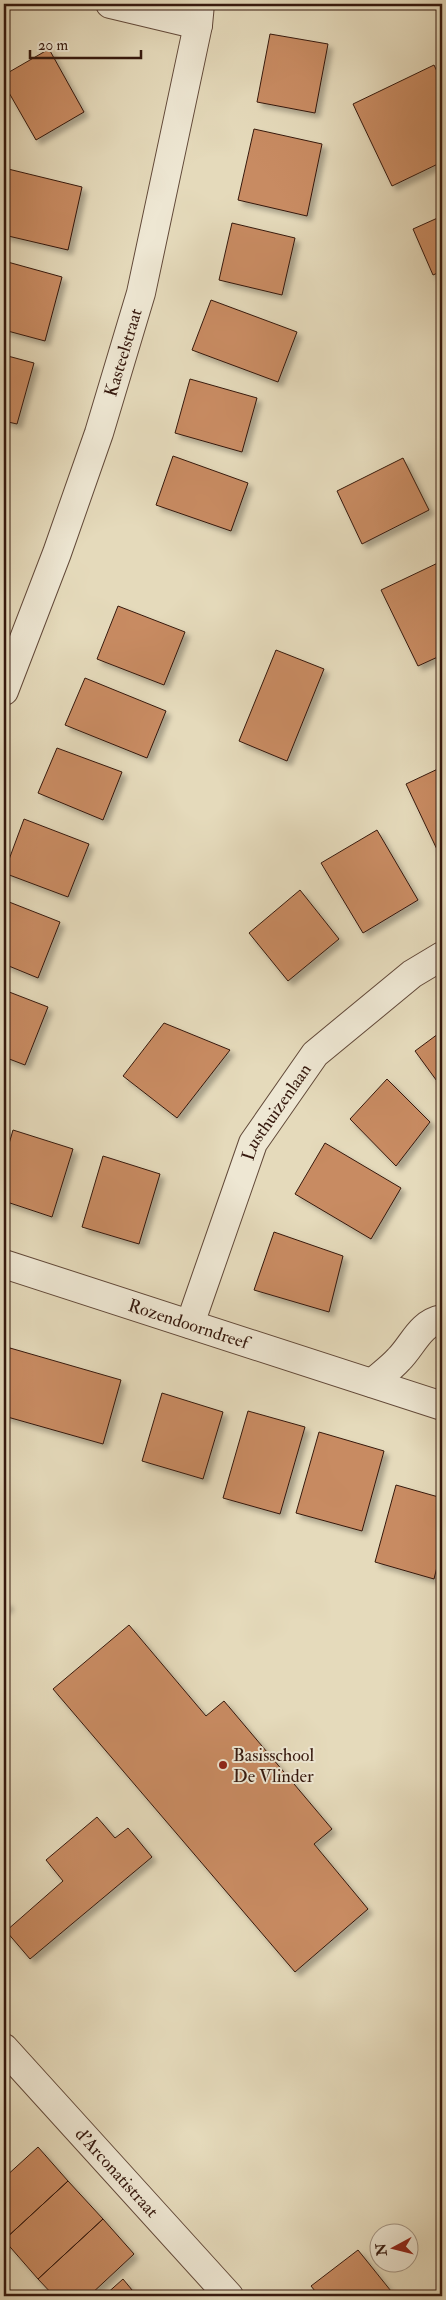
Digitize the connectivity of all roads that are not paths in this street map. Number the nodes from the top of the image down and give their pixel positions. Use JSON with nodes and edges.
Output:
{"nodes":[{"id":1,"x":110,"y":4,"type":"edge"},
{"id":2,"x":199,"y":14,"type":"edge"},
{"id":3,"x":6,"y":679,"type":"edge"},
{"id":4,"x":442,"y":956,"type":"edge"},
{"id":5,"x":4,"y":1264,"type":"edge"},
{"id":6,"x":442,"y":1319,"type":"edge"},
{"id":7,"x":190,"y":1324,"type":"junction"},
{"id":8,"x":372,"y":1383,"type":"junction"},
{"id":9,"x":442,"y":1406,"type":"edge"},
{"id":10,"x":4,"y":2048,"type":"edge"},
{"id":11,"x":229,"y":2296,"type":"edge"}],
"edges":[{"from":1,"to":2,"type":"street"},
{"from":2,"to":3,"type":"street","name":"Kasteelstraat"},
{"from":4,"to":7,"type":"street","name":"Lusthuizenlaan"},
{"from":5,"to":7,"type":"street","name":"Rozendoorndreef"},
{"from":6,"to":8,"type":"street"},
{"from":7,"to":8,"type":"street","name":"Rozendoorndreef"},
{"from":8,"to":9,"type":"street","name":"Rozendoorndreef"},
{"from":10,"to":11,"type":"street","name":"d'Arconatistraat"}]}
